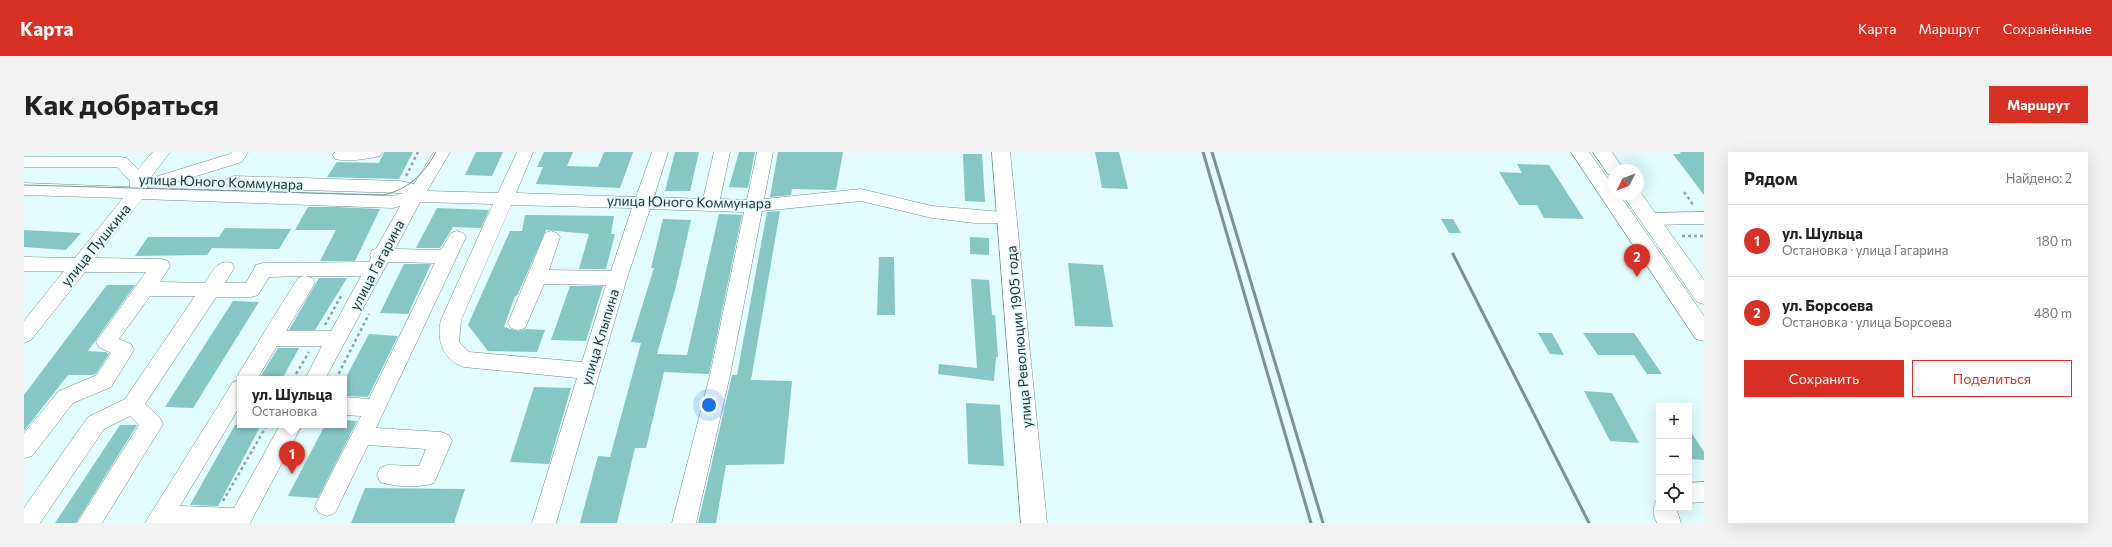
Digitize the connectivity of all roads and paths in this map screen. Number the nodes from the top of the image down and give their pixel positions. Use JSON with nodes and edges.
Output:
{"nodes":[{"id":1,"x":162,"y":152,"type":"edge"},
{"id":2,"x":240,"y":152,"type":"edge"},
{"id":3,"x":374,"y":152,"type":"edge"},
{"id":4,"x":427,"y":152,"type":"edge"},
{"id":5,"x":442,"y":152,"type":"edge"},
{"id":6,"x":525,"y":152,"type":"edge"},
{"id":7,"x":660,"y":152,"type":"edge"},
{"id":8,"x":722,"y":152,"type":"edge"},
{"id":9,"x":765,"y":152,"type":"edge"},
{"id":10,"x":1001,"y":152,"type":"edge"},
{"id":11,"x":1580,"y":152,"type":"edge"},
{"id":12,"x":1602,"y":152,"type":"edge"},
{"id":13,"x":341,"y":155,"type":"dead end"},
{"id":14,"x":97,"y":157,"type":"edge"},
{"id":15,"x":24,"y":162,"type":"edge"},
{"id":16,"x":1611,"y":164,"type":"edge"},
{"id":17,"x":24,"y":177,"type":"edge"},
{"id":18,"x":164,"y":180,"type":"junction"},
{"id":19,"x":138,"y":186,"type":"junction"},
{"id":20,"x":24,"y":189,"type":"edge"},
{"id":21,"x":411,"y":192,"type":"junction"},
{"id":22,"x":505,"y":200,"type":"junction"},
{"id":23,"x":1636,"y":200,"type":"edge"},
{"id":24,"x":644,"y":202,"type":"junction"},
{"id":25,"x":710,"y":204,"type":"junction"},
{"id":26,"x":754,"y":206,"type":"junction"},
{"id":27,"x":1008,"y":217,"type":"junction"},
{"id":28,"x":1704,"y":218,"type":"edge"},
{"id":29,"x":1650,"y":219,"type":"junction"},
{"id":30,"x":1682,"y":236,"type":"dead end"},
{"id":31,"x":1704,"y":236,"type":"edge"},
{"id":32,"x":457,"y":237,"type":"dead end"},
{"id":33,"x":552,"y":237,"type":"dead end"},
{"id":34,"x":24,"y":257,"type":"edge"},
{"id":35,"x":448,"y":257,"type":"junction"},
{"id":36,"x":379,"y":260,"type":"junction"},
{"id":37,"x":80,"y":265,"type":"junction"},
{"id":38,"x":225,"y":268,"type":"dead end"},
{"id":39,"x":537,"y":277,"type":"junction"},
{"id":40,"x":618,"y":278,"type":"junction"},
{"id":41,"x":305,"y":283,"type":"dead end"},
{"id":42,"x":145,"y":289,"type":"junction"},
{"id":43,"x":210,"y":290,"type":"junction"},
{"id":44,"x":1704,"y":296,"type":"edge"},
{"id":45,"x":518,"y":323,"type":"dead end"},
{"id":46,"x":1704,"y":333,"type":"edge"},
{"id":47,"x":24,"y":335,"type":"edge"},
{"id":48,"x":271,"y":338,"type":"junction"},
{"id":49,"x":337,"y":339,"type":"junction"},
{"id":50,"x":590,"y":371,"type":"junction"},
{"id":51,"x":248,"y":376,"type":"edge"},
{"id":52,"x":318,"y":376,"type":"edge"},
{"id":53,"x":237,"y":393,"type":"edge"},
{"id":54,"x":132,"y":405,"type":"junction"},
{"id":55,"x":347,"y":406,"type":"edge"},
{"id":56,"x":375,"y":408,"type":"junction"},
{"id":57,"x":265,"y":428,"type":"edge"},
{"id":58,"x":289,"y":428,"type":"edge"},
{"id":59,"x":361,"y":436,"type":"junction"},
{"id":60,"x":24,"y":449,"type":"edge"},
{"id":61,"x":388,"y":475,"type":"dead end"},
{"id":62,"x":1704,"y":492,"type":"edge"},
{"id":63,"x":1692,"y":493,"type":"edge"},
{"id":64,"x":327,"y":506,"type":"dead end"},
{"id":65,"x":1664,"y":511,"type":"edge"},
{"id":66,"x":213,"y":518,"type":"junction"},
{"id":67,"x":159,"y":520,"type":"edge"},
{"id":68,"x":239,"y":521,"type":"edge"},
{"id":69,"x":27,"y":523,"type":"edge"},
{"id":70,"x":89,"y":523,"type":"edge"},
{"id":71,"x":544,"y":523,"type":"edge"},
{"id":72,"x":684,"y":523,"type":"edge"},
{"id":73,"x":1034,"y":523,"type":"edge"},
{"id":74,"x":1669,"y":523,"type":"edge"}],
"edges":[{"from":1,"to":19,"type":"street","name":"улица Пушкина"},
{"from":2,"to":18,"type":"street"},
{"from":3,"to":13,"type":"street"},
{"from":4,"to":21,"type":"street","name":"улица Гагарина"},
{"from":5,"to":21,"type":"street","name":"улица Гагарина"},
{"from":6,"to":22,"type":"street"},
{"from":7,"to":24,"type":"street","name":"улица Клыпина"},
{"from":8,"to":25,"type":"street"},
{"from":9,"to":26,"type":"street"},
{"from":10,"to":27,"type":"main road","name":"улица Революции 1905 года"},
{"from":11,"to":46,"type":"main road"},
{"from":12,"to":16,"type":"main road"},
{"from":14,"to":15,"type":"street"},
{"from":14,"to":19,"type":"street"},
{"from":17,"to":19,"type":"street","name":"улица Юного Коммунара"},
{"from":18,"to":19,"type":"street","name":"улица Юного Коммунара"},
{"from":18,"to":21,"type":"street","name":"улица Юного Коммунара"},
{"from":19,"to":20,"type":"street","name":"улица Юного Коммунара"},
{"from":19,"to":21,"type":"street","name":"улица Юного Коммунара"},
{"from":19,"to":37,"type":"street","name":"улица Пушкина"},
{"from":21,"to":22,"type":"street","name":"улица Юного Коммунара"},
{"from":21,"to":36,"type":"street","name":"улица Гагарина"},
{"from":22,"to":24,"type":"street","name":"улица Юного Коммунара"},
{"from":22,"to":50,"type":"street"},
{"from":23,"to":29,"type":"main road"},
{"from":24,"to":25,"type":"street","name":"улица Юного Коммунара"},
{"from":24,"to":40,"type":"street","name":"улица Клыпина"},
{"from":25,"to":26,"type":"street","name":"улица Юного Коммунара"},
{"from":26,"to":27,"type":"street","name":"улица Юного Коммунара"},
{"from":26,"to":72,"type":"street"},
{"from":27,"to":73,"type":"main road","name":"улица Революции 1905 года"},
{"from":28,"to":29,"type":"street"},
{"from":29,"to":44,"type":"main road"},
{"from":30,"to":31,"type":"path"},
{"from":32,"to":35,"type":"street"},
{"from":33,"to":39,"type":"street"},
{"from":34,"to":37,"type":"street"},
{"from":35,"to":36,"type":"street"},
{"from":35,"to":56,"type":"street"},
{"from":36,"to":43,"type":"street"},
{"from":36,"to":49,"type":"street","name":"улица Гагарина"},
{"from":37,"to":42,"type":"street"},
{"from":37,"to":47,"type":"street","name":"улица Пушкина"},
{"from":38,"to":43,"type":"street"},
{"from":39,"to":40,"type":"street"},
{"from":39,"to":45,"type":"street"},
{"from":40,"to":50,"type":"street","name":"улица Клыпина"},
{"from":41,"to":48,"type":"street"},
{"from":42,"to":43,"type":"street"},
{"from":42,"to":60,"type":"street"},
{"from":43,"to":54,"type":"street"},
{"from":48,"to":49,"type":"street"},
{"from":48,"to":51,"type":"street"},
{"from":49,"to":52,"type":"street","name":"улица Гагарина"},
{"from":50,"to":71,"type":"street","name":"улица Клыпина"},
{"from":53,"to":67,"type":"street"},
{"from":54,"to":69,"type":"street"},
{"from":54,"to":70,"type":"street"},
{"from":55,"to":56,"type":"street"},
{"from":56,"to":59,"type":"street"},
{"from":57,"to":66,"type":"path"},
{"from":58,"to":68,"type":"street"},
{"from":59,"to":61,"type":"street"},
{"from":59,"to":64,"type":"street"},
{"from":62,"to":63,"type":"street"},
{"from":65,"to":74,"type":"street"},
{"from":66,"to":67,"type":"street"},
{"from":66,"to":68,"type":"street"}]}
